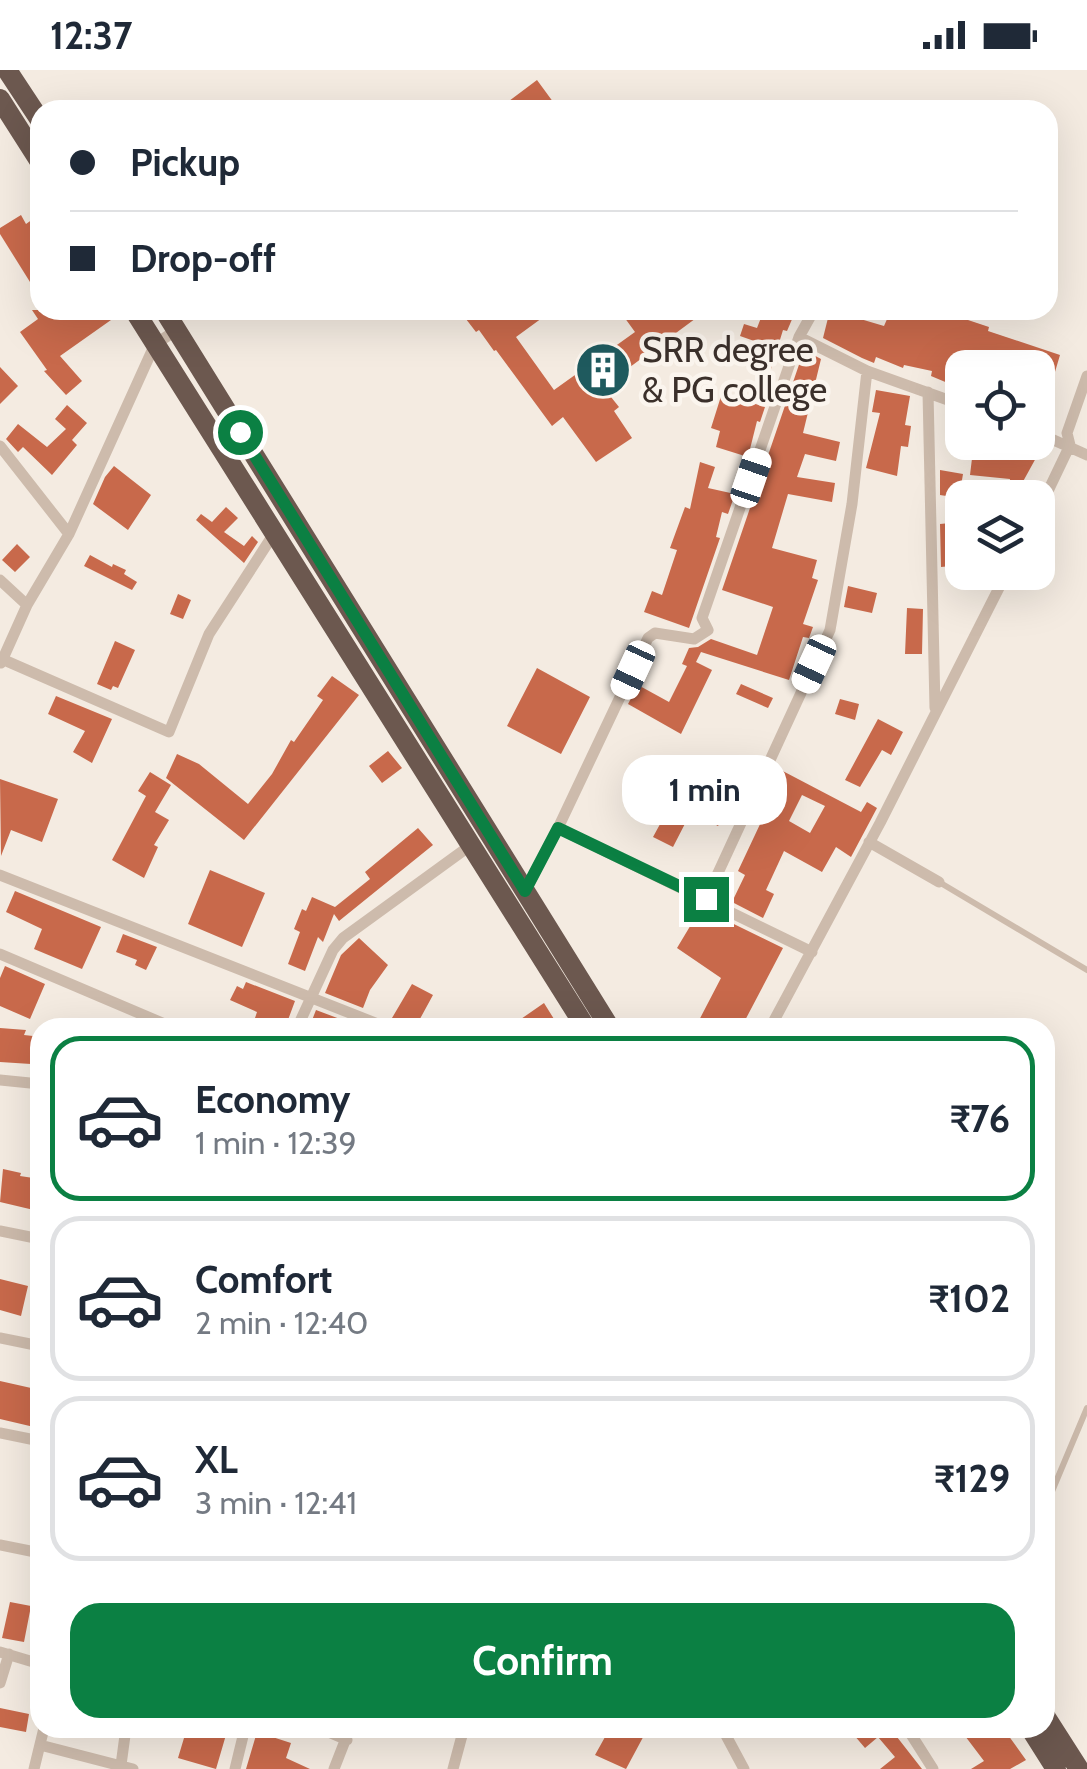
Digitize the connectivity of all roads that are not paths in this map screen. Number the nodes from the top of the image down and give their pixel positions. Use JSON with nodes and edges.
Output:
{"nodes":[{"id":1,"x":7,"y":70,"type":"edge"},
{"id":2,"x":0,"y":99,"type":"edge"},
{"id":3,"x":30,"y":105,"type":"edge"},
{"id":4,"x":30,"y":146,"type":"edge"},
{"id":5,"x":140,"y":320,"type":"edge"},
{"id":6,"x":170,"y":320,"type":"edge"},
{"id":7,"x":809,"y":320,"type":"edge"},
{"id":8,"x":177,"y":330,"type":"junction"},
{"id":9,"x":799,"y":338,"type":"junction"},
{"id":10,"x":155,"y":344,"type":"junction"},
{"id":11,"x":867,"y":370,"type":"junction"},
{"id":12,"x":1087,"y":376,"type":"edge"},
{"id":13,"x":928,"y":392,"type":"junction"},
{"id":14,"x":945,"y":398,"type":"edge"},
{"id":15,"x":1055,"y":439,"type":"edge"},
{"id":16,"x":1070,"y":445,"type":"junction"},
{"id":17,"x":0,"y":446,"type":"edge"},
{"id":18,"x":1087,"y":454,"type":"edge"},
{"id":19,"x":1053,"y":480,"type":"edge"},
{"id":20,"x":69,"y":534,"type":"junction"},
{"id":21,"x":274,"y":535,"type":"junction"},
{"id":22,"x":0,"y":580,"type":"edge"},
{"id":23,"x":998,"y":590,"type":"edge"},
{"id":24,"x":27,"y":606,"type":"junction"},
{"id":25,"x":1,"y":662,"type":"edge"},
{"id":26,"x":936,"y":713,"type":"junction"},
{"id":27,"x":558,"y":828,"type":"junction"},
{"id":28,"x":870,"y":842,"type":"junction"},
{"id":29,"x":472,"y":845,"type":"junction"},
{"id":30,"x":0,"y":875,"type":"edge"},
{"id":31,"x":940,"y":882,"type":"joint"},
{"id":32,"x":525,"y":891,"type":"junction"},
{"id":33,"x":706,"y":899,"type":"junction"},
{"id":34,"x":812,"y":952,"type":"junction"},
{"id":35,"x":0,"y":954,"type":"edge"},
{"id":36,"x":1087,"y":970,"type":"edge"},
{"id":37,"x":310,"y":996,"type":"junction"},
{"id":38,"x":150,"y":1018,"type":"edge"},
{"id":39,"x":302,"y":1018,"type":"edge"},
{"id":40,"x":364,"y":1018,"type":"edge"},
{"id":41,"x":580,"y":1018,"type":"edge"},
{"id":42,"x":604,"y":1018,"type":"edge"},
{"id":43,"x":776,"y":1018,"type":"edge"},
{"id":44,"x":0,"y":1080,"type":"edge"},
{"id":45,"x":30,"y":1083,"type":"edge"},
{"id":46,"x":0,"y":1230,"type":"edge"},
{"id":47,"x":30,"y":1237,"type":"edge"},
{"id":48,"x":0,"y":1338,"type":"edge"},
{"id":49,"x":30,"y":1344,"type":"edge"},
{"id":50,"x":1087,"y":1408,"type":"edge"},
{"id":51,"x":0,"y":1433,"type":"edge"},
{"id":52,"x":30,"y":1439,"type":"edge"},
{"id":53,"x":1055,"y":1484,"type":"edge"},
{"id":54,"x":0,"y":1546,"type":"edge"},
{"id":55,"x":30,"y":1552,"type":"edge"},
{"id":56,"x":4,"y":1653,"type":"edge"},
{"id":57,"x":30,"y":1661,"type":"edge"},
{"id":58,"x":0,"y":1683,"type":"edge"},
{"id":59,"x":1055,"y":1732,"type":"edge"},
{"id":60,"x":42,"y":1738,"type":"edge"},
{"id":61,"x":126,"y":1738,"type":"edge"},
{"id":62,"x":243,"y":1738,"type":"edge"},
{"id":63,"x":347,"y":1738,"type":"edge"},
{"id":64,"x":461,"y":1738,"type":"edge"},
{"id":65,"x":727,"y":1738,"type":"edge"},
{"id":66,"x":913,"y":1738,"type":"edge"},
{"id":67,"x":1036,"y":1738,"type":"edge"},
{"id":68,"x":40,"y":1744,"type":"junction"},
{"id":69,"x":127,"y":1767,"type":"edge"},
{"id":70,"x":34,"y":1769,"type":"edge"},
{"id":71,"x":235,"y":1769,"type":"edge"},
{"id":72,"x":334,"y":1769,"type":"edge"},
{"id":73,"x":453,"y":1769,"type":"edge"},
{"id":74,"x":744,"y":1769,"type":"edge"},
{"id":75,"x":933,"y":1769,"type":"edge"},
{"id":76,"x":1056,"y":1769,"type":"edge"},
{"id":77,"x":1079,"y":1769,"type":"edge"}],
"edges":[{"from":1,"to":3,"type":"highway"},
{"from":2,"to":4,"type":"highway"},
{"from":5,"to":10,"type":"highway"},
{"from":6,"to":8,"type":"highway"},
{"from":7,"to":9,"type":"street"},
{"from":8,"to":10,"type":"street"},
{"from":8,"to":32,"type":"highway"},
{"from":9,"to":11,"type":"street"},
{"from":9,"to":27,"type":"street"},
{"from":10,"to":20,"type":"street"},
{"from":10,"to":21,"type":"highway"},
{"from":11,"to":13,"type":"street"},
{"from":11,"to":33,"type":"street"},
{"from":12,"to":16,"type":"street"},
{"from":13,"to":14,"type":"street"},
{"from":13,"to":26,"type":"street"},
{"from":15,"to":16,"type":"street"},
{"from":16,"to":18,"type":"street"},
{"from":16,"to":19,"type":"street"},
{"from":17,"to":20,"type":"street"},
{"from":20,"to":24,"type":"street"},
{"from":21,"to":25,"type":"street"},
{"from":21,"to":29,"type":"highway"},
{"from":22,"to":24,"type":"street"},
{"from":23,"to":26,"type":"street"},
{"from":24,"to":25,"type":"street"},
{"from":26,"to":28,"type":"street"},
{"from":27,"to":32,"type":"street"},
{"from":27,"to":33,"type":"street"},
{"from":28,"to":31,"type":"street"},
{"from":28,"to":34,"type":"street"},
{"from":29,"to":37,"type":"street"},
{"from":29,"to":41,"type":"highway"},
{"from":30,"to":37,"type":"street"},
{"from":31,"to":36,"type":"lane"},
{"from":32,"to":42,"type":"highway"},
{"from":33,"to":34,"type":"street"},
{"from":34,"to":43,"type":"street"},
{"from":35,"to":38,"type":"street"},
{"from":37,"to":39,"type":"street"},
{"from":37,"to":40,"type":"street"},
{"from":44,"to":45,"type":"street"},
{"from":46,"to":47,"type":"street"},
{"from":48,"to":49,"type":"street"},
{"from":50,"to":53,"type":"lane"},
{"from":51,"to":52,"type":"street"},
{"from":54,"to":55,"type":"street"},
{"from":56,"to":57,"type":"street"},
{"from":56,"to":58,"type":"street"},
{"from":59,"to":77,"type":"highway"},
{"from":60,"to":68,"type":"street"},
{"from":61,"to":69,"type":"street"},
{"from":62,"to":71,"type":"street"},
{"from":63,"to":72,"type":"street"},
{"from":64,"to":73,"type":"street"},
{"from":65,"to":74,"type":"street"},
{"from":66,"to":75,"type":"street"},
{"from":67,"to":76,"type":"highway"},
{"from":68,"to":69,"type":"street"},
{"from":68,"to":70,"type":"street"}]}
